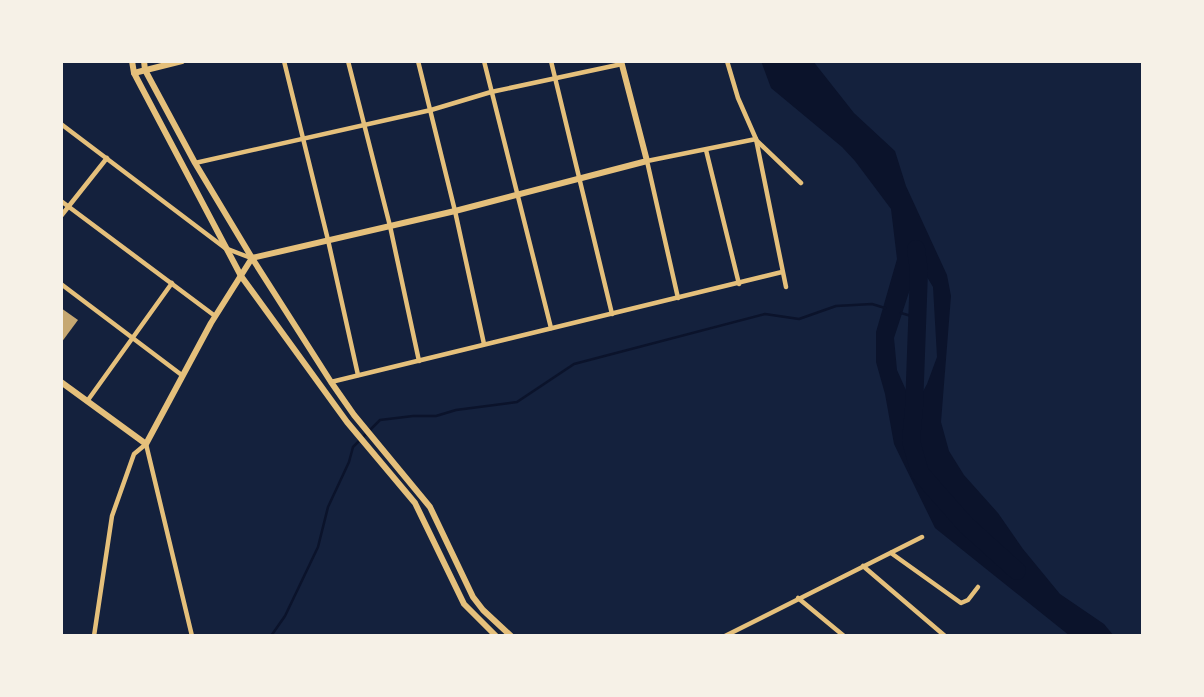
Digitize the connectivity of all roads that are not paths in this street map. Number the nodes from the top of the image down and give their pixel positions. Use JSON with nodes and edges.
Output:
{"nodes":[{"id":1,"x":132,"y":61,"type":"edge"},
{"id":2,"x":144,"y":61,"type":"edge"},
{"id":3,"x":182,"y":61,"type":"edge"},
{"id":4,"x":284,"y":61,"type":"edge"},
{"id":5,"x":348,"y":61,"type":"edge"},
{"id":6,"x":418,"y":61,"type":"edge"},
{"id":7,"x":484,"y":61,"type":"edge"},
{"id":8,"x":551,"y":61,"type":"edge"},
{"id":9,"x":727,"y":61,"type":"edge"},
{"id":10,"x":621,"y":63,"type":"edge"},
{"id":11,"x":145,"y":70,"type":"junction"},
{"id":12,"x":134,"y":73,"type":"junction"},
{"id":13,"x":555,"y":79,"type":"junction"},
{"id":14,"x":491,"y":92,"type":"junction"},
{"id":15,"x":431,"y":110,"type":"junction"},
{"id":16,"x":61,"y":124,"type":"edge"},
{"id":17,"x":365,"y":124,"type":"junction"},
{"id":18,"x":303,"y":139,"type":"junction"},
{"id":19,"x":755,"y":139,"type":"junction"},
{"id":20,"x":706,"y":150,"type":"junction"},
{"id":21,"x":107,"y":158,"type":"junction"},
{"id":22,"x":647,"y":161,"type":"junction"},
{"id":23,"x":195,"y":163,"type":"junction"},
{"id":24,"x":579,"y":179,"type":"junction"},
{"id":25,"x":801,"y":183,"type":"dead end"},
{"id":26,"x":518,"y":194,"type":"junction"},
{"id":27,"x":61,"y":201,"type":"edge"},
{"id":28,"x":69,"y":206,"type":"junction"},
{"id":29,"x":455,"y":211,"type":"junction"},
{"id":30,"x":61,"y":216,"type":"edge"},
{"id":31,"x":390,"y":226,"type":"junction"},
{"id":32,"x":327,"y":240,"type":"junction"},
{"id":33,"x":225,"y":248,"type":"junction"},
{"id":34,"x":252,"y":258,"type":"junction"},
{"id":35,"x":782,"y":272,"type":"junction"},
{"id":36,"x":241,"y":276,"type":"junction"},
{"id":37,"x":172,"y":283,"type":"junction"},
{"id":38,"x":61,"y":284,"type":"edge"},
{"id":39,"x":739,"y":284,"type":"junction"},
{"id":40,"x":786,"y":287,"type":"dead end"},
{"id":41,"x":678,"y":298,"type":"junction"},
{"id":42,"x":612,"y":314,"type":"junction"},
{"id":43,"x":215,"y":316,"type":"junction"},
{"id":44,"x":551,"y":329,"type":"junction"},
{"id":45,"x":132,"y":339,"type":"junction"},
{"id":46,"x":484,"y":344,"type":"junction"},
{"id":47,"x":419,"y":361,"type":"junction"},
{"id":48,"x":183,"y":376,"type":"junction"},
{"id":49,"x":358,"y":376,"type":"junction"},
{"id":50,"x":61,"y":382,"type":"edge"},
{"id":51,"x":331,"y":382,"type":"junction"},
{"id":52,"x":88,"y":400,"type":"junction"},
{"id":53,"x":146,"y":444,"type":"junction"},
{"id":54,"x":922,"y":537,"type":"dead end"},
{"id":55,"x":891,"y":553,"type":"junction"},
{"id":56,"x":863,"y":566,"type":"junction"},
{"id":57,"x":978,"y":587,"type":"dead end"},
{"id":58,"x":798,"y":598,"type":"junction"},
{"id":59,"x":736,"y":634,"type":"edge"},
{"id":60,"x":94,"y":636,"type":"edge"},
{"id":61,"x":192,"y":636,"type":"edge"},
{"id":62,"x":496,"y":636,"type":"edge"},
{"id":63,"x":511,"y":636,"type":"edge"},
{"id":64,"x":725,"y":636,"type":"edge"},
{"id":65,"x":844,"y":636,"type":"edge"},
{"id":66,"x":945,"y":636,"type":"edge"}],
"edges":[{"from":1,"to":12,"type":"main road"},
{"from":2,"to":11,"type":"main road"},
{"from":3,"to":11,"type":"main road"},
{"from":4,"to":18,"type":"street"},
{"from":5,"to":17,"type":"street"},
{"from":6,"to":15,"type":"street"},
{"from":7,"to":14,"type":"street"},
{"from":8,"to":13,"type":"street"},
{"from":9,"to":19,"type":"street"},
{"from":10,"to":13,"type":"street"},
{"from":10,"to":22,"type":"main road"},
{"from":11,"to":12,"type":"main road"},
{"from":11,"to":23,"type":"main road"},
{"from":12,"to":33,"type":"main road"},
{"from":13,"to":14,"type":"street"},
{"from":13,"to":24,"type":"street"},
{"from":14,"to":15,"type":"street"},
{"from":14,"to":26,"type":"street"},
{"from":15,"to":17,"type":"street"},
{"from":15,"to":29,"type":"street"},
{"from":16,"to":21,"type":"street"},
{"from":17,"to":18,"type":"street"},
{"from":17,"to":31,"type":"street"},
{"from":18,"to":23,"type":"street"},
{"from":18,"to":32,"type":"street"},
{"from":19,"to":20,"type":"street"},
{"from":19,"to":25,"type":"street"},
{"from":19,"to":35,"type":"street"},
{"from":20,"to":22,"type":"street"},
{"from":20,"to":39,"type":"street"},
{"from":21,"to":28,"type":"street"},
{"from":21,"to":33,"type":"street"},
{"from":22,"to":24,"type":"main road"},
{"from":22,"to":41,"type":"street"},
{"from":23,"to":34,"type":"main road"},
{"from":24,"to":26,"type":"main road"},
{"from":24,"to":42,"type":"street"},
{"from":26,"to":29,"type":"main road"},
{"from":26,"to":44,"type":"street"},
{"from":27,"to":28,"type":"street"},
{"from":28,"to":30,"type":"street"},
{"from":28,"to":37,"type":"street"},
{"from":29,"to":31,"type":"main road"},
{"from":29,"to":46,"type":"street"},
{"from":31,"to":32,"type":"main road"},
{"from":31,"to":47,"type":"street"},
{"from":32,"to":34,"type":"main road"},
{"from":32,"to":49,"type":"street"},
{"from":33,"to":34,"type":"street"},
{"from":33,"to":36,"type":"main road"},
{"from":34,"to":36,"type":"main road"},
{"from":34,"to":51,"type":"main road"},
{"from":35,"to":39,"type":"street"},
{"from":35,"to":40,"type":"street"},
{"from":36,"to":43,"type":"main road"},
{"from":36,"to":62,"type":"main road"},
{"from":37,"to":43,"type":"street"},
{"from":37,"to":45,"type":"street"},
{"from":38,"to":45,"type":"street"},
{"from":39,"to":41,"type":"street"},
{"from":41,"to":42,"type":"street"},
{"from":42,"to":44,"type":"street"},
{"from":43,"to":48,"type":"main road"},
{"from":44,"to":46,"type":"street"},
{"from":45,"to":48,"type":"street"},
{"from":45,"to":52,"type":"street"},
{"from":46,"to":47,"type":"street"},
{"from":47,"to":49,"type":"street"},
{"from":48,"to":53,"type":"main road"},
{"from":49,"to":51,"type":"street"},
{"from":50,"to":52,"type":"main road"},
{"from":51,"to":63,"type":"main road"},
{"from":52,"to":53,"type":"main road"},
{"from":53,"to":60,"type":"street"},
{"from":53,"to":61,"type":"street"},
{"from":54,"to":55,"type":"street"},
{"from":55,"to":56,"type":"street"},
{"from":55,"to":57,"type":"street"},
{"from":56,"to":58,"type":"street"},
{"from":56,"to":66,"type":"street"},
{"from":58,"to":59,"type":"street"},
{"from":58,"to":65,"type":"street"},
{"from":59,"to":64,"type":"street"}]}
